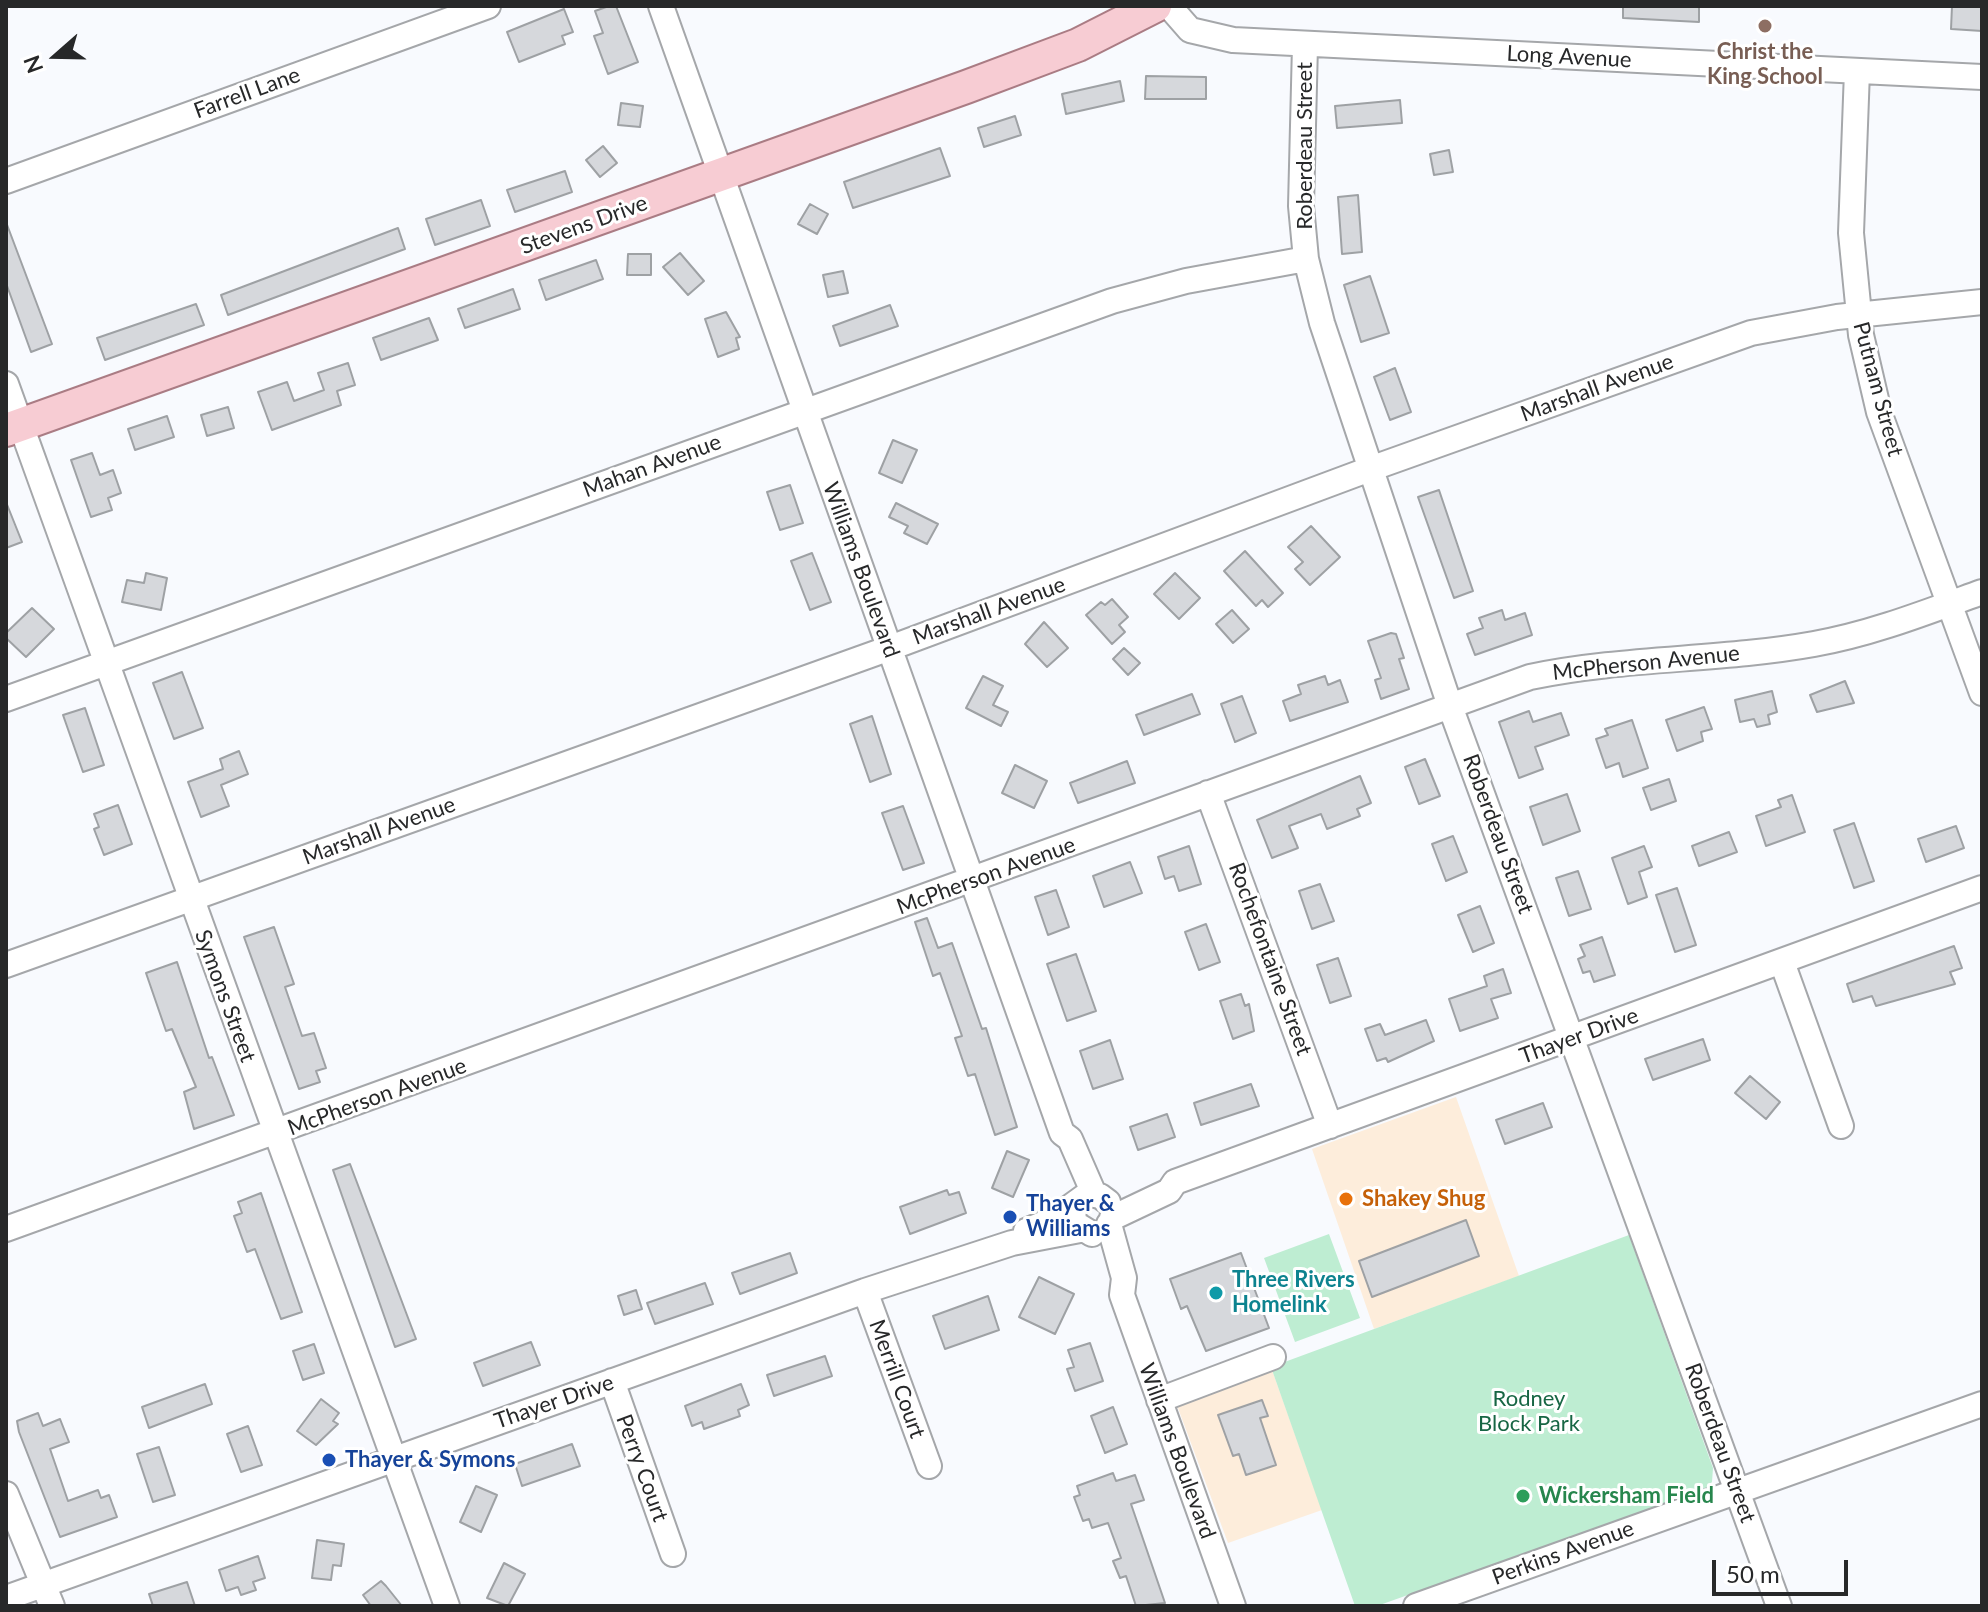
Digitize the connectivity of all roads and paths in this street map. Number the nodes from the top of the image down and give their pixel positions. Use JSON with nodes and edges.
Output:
{"nodes":[{"id":1,"x":488,"y":6,"type":"edge"},
{"id":2,"x":661,"y":6,"type":"edge"},
{"id":3,"x":1155,"y":6,"type":"edge"},
{"id":4,"x":1169,"y":6,"type":"edge"},
{"id":5,"x":1305,"y":45,"type":"junction"},
{"id":6,"x":1857,"y":71,"type":"junction"},
{"id":7,"x":1982,"y":77,"type":"edge"},
{"id":8,"x":722,"y":176,"type":"junction"},
{"id":9,"x":6,"y":181,"type":"edge"},
{"id":10,"x":1306,"y":259,"type":"junction"},
{"id":11,"x":1982,"y":302,"type":"edge"},
{"id":12,"x":1857,"y":314,"type":"junction"},
{"id":13,"x":6,"y":384,"type":"edge"},
{"id":14,"x":804,"y":411,"type":"junction"},
{"id":15,"x":13,"y":427,"type":"edge"},
{"id":16,"x":1370,"y":469,"type":"junction"},
{"id":17,"x":1982,"y":592,"type":"edge"},
{"id":18,"x":1950,"y":604,"type":"junction"},
{"id":19,"x":890,"y":648,"type":"junction"},
{"id":20,"x":106,"y":663,"type":"junction"},
{"id":21,"x":1982,"y":693,"type":"edge"},
{"id":22,"x":6,"y":699,"type":"edge"},
{"id":23,"x":1450,"y":706,"type":"junction"},
{"id":24,"x":1208,"y":793,"type":"junction"},
{"id":25,"x":973,"y":882,"type":"junction"},
{"id":26,"x":1982,"y":888,"type":"edge"},
{"id":27,"x":190,"y":899,"type":"junction"},
{"id":28,"x":1782,"y":962,"type":"junction"},
{"id":29,"x":6,"y":965,"type":"edge"},
{"id":30,"x":1573,"y":1038,"type":"junction"},
{"id":31,"x":1330,"y":1126,"type":"junction"},
{"id":32,"x":1841,"y":1126,"type":"dead end"},
{"id":33,"x":275,"y":1134,"type":"junction"},
{"id":34,"x":1095,"y":1207,"type":"junction"},
{"id":35,"x":6,"y":1229,"type":"edge"},
{"id":36,"x":1083,"y":1232,"type":"junction"},
{"id":37,"x":1012,"y":1243,"type":"junction"},
{"id":38,"x":865,"y":1291,"type":"junction"},
{"id":39,"x":1122,"y":1295,"type":"junction"},
{"id":40,"x":1273,"y":1357,"type":"dead end"},
{"id":41,"x":612,"y":1381,"type":"junction"},
{"id":42,"x":1159,"y":1400,"type":"junction"},
{"id":43,"x":1982,"y":1404,"type":"edge"},
{"id":44,"x":392,"y":1459,"type":"junction"},
{"id":45,"x":929,"y":1466,"type":"dead end"},
{"id":46,"x":1737,"y":1491,"type":"junction"},
{"id":47,"x":6,"y":1494,"type":"edge"},
{"id":48,"x":673,"y":1554,"type":"dead end"},
{"id":49,"x":48,"y":1595,"type":"edge"},
{"id":50,"x":6,"y":1598,"type":"edge"},
{"id":51,"x":447,"y":1606,"type":"edge"},
{"id":52,"x":1233,"y":1606,"type":"edge"},
{"id":53,"x":1416,"y":1606,"type":"edge"},
{"id":54,"x":1779,"y":1606,"type":"edge"}],
"edges":[{"from":1,"to":9,"type":"street","name":"Farrell Lane"},
{"from":2,"to":8,"type":"street","name":"Williams Boulevard"},
{"from":3,"to":8,"type":"main road","name":"Stevens Drive"},
{"from":4,"to":5,"type":"street","name":"Long Avenue"},
{"from":5,"to":6,"type":"street","name":"Long Avenue"},
{"from":5,"to":10,"type":"street","name":"Roberdeau Street"},
{"from":6,"to":7,"type":"street","name":"Long Avenue"},
{"from":6,"to":12,"type":"street","name":"Putnam Street"},
{"from":8,"to":14,"type":"street","name":"Williams Boulevard"},
{"from":8,"to":15,"type":"main road","name":"Stevens Drive"},
{"from":10,"to":14,"type":"street","name":"Mahan Avenue"},
{"from":10,"to":16,"type":"street","name":"Roberdeau Street"},
{"from":11,"to":12,"type":"street","name":"Marshall Avenue"},
{"from":12,"to":16,"type":"street","name":"Marshall Avenue"},
{"from":12,"to":18,"type":"street","name":"Putnam Street"},
{"from":13,"to":15,"type":"street","name":"Symons Street"},
{"from":14,"to":19,"type":"street","name":"Williams Boulevard"},
{"from":14,"to":20,"type":"street","name":"Mahan Avenue"},
{"from":15,"to":20,"type":"street","name":"Symons Street"},
{"from":16,"to":19,"type":"street","name":"Marshall Avenue"},
{"from":16,"to":23,"type":"street","name":"Roberdeau Street"},
{"from":17,"to":18,"type":"street","name":"McPherson Avenue"},
{"from":18,"to":21,"type":"street","name":"Putnam Street"},
{"from":18,"to":23,"type":"street","name":"McPherson Avenue"},
{"from":19,"to":25,"type":"street","name":"Williams Boulevard"},
{"from":19,"to":27,"type":"street","name":"Marshall Avenue"},
{"from":20,"to":22,"type":"street","name":"Mahan Avenue"},
{"from":20,"to":27,"type":"street","name":"Symons Street"},
{"from":23,"to":24,"type":"street","name":"McPherson Avenue"},
{"from":23,"to":30,"type":"street","name":"Roberdeau Street"},
{"from":24,"to":25,"type":"street","name":"McPherson Avenue"},
{"from":24,"to":31,"type":"street","name":"Rochefontaine Street"},
{"from":25,"to":33,"type":"street","name":"McPherson Avenue"},
{"from":25,"to":34,"type":"street","name":"Williams Boulevard"},
{"from":26,"to":28,"type":"street","name":"Thayer Drive"},
{"from":27,"to":29,"type":"street","name":"Marshall Avenue"},
{"from":27,"to":33,"type":"street","name":"Symons Street"},
{"from":28,"to":30,"type":"street","name":"Thayer Drive"},
{"from":28,"to":32,"type":"street"},
{"from":30,"to":31,"type":"street","name":"Thayer Drive"},
{"from":30,"to":46,"type":"street","name":"Roberdeau Street"},
{"from":31,"to":34,"type":"street","name":"Thayer Drive"},
{"from":33,"to":35,"type":"street","name":"McPherson Avenue"},
{"from":33,"to":44,"type":"street","name":"Symons Street"},
{"from":34,"to":36,"type":"street","name":"Williams Boulevard"},
{"from":34,"to":37,"type":"street","name":"Thayer Drive"},
{"from":34,"to":39,"type":"street","name":"Williams Boulevard"},
{"from":36,"to":37,"type":"street","name":"Thayer Drive"},
{"from":36,"to":39,"type":"street","name":"Williams Boulevard"},
{"from":37,"to":38,"type":"street","name":"Thayer Drive"},
{"from":38,"to":41,"type":"street","name":"Thayer Drive"},
{"from":38,"to":45,"type":"street","name":"Merrill Court"},
{"from":39,"to":42,"type":"street","name":"Williams Boulevard"},
{"from":40,"to":42,"type":"street"},
{"from":41,"to":44,"type":"street","name":"Thayer Drive"},
{"from":41,"to":48,"type":"street","name":"Perry Court"},
{"from":42,"to":52,"type":"street","name":"Williams Boulevard"},
{"from":43,"to":46,"type":"street","name":"Perkins Avenue"},
{"from":44,"to":49,"type":"street","name":"Thayer Drive"},
{"from":44,"to":51,"type":"street","name":"Symons Street"},
{"from":46,"to":53,"type":"street","name":"Perkins Avenue"},
{"from":46,"to":54,"type":"street","name":"Roberdeau Street"},
{"from":47,"to":49,"type":"street"},
{"from":49,"to":50,"type":"street","name":"Thayer Drive"}]}
